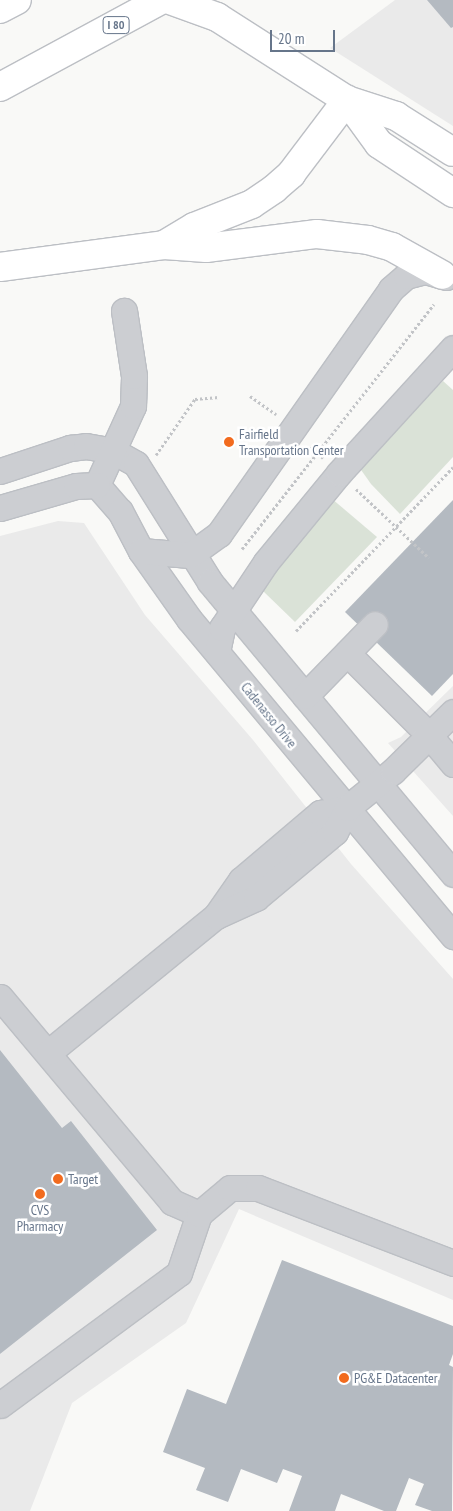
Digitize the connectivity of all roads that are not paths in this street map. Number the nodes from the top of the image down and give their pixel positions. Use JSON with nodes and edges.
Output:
{"nodes":[{"id":1,"x":17,"y":0,"type":"edge"},
{"id":2,"x":160,"y":0,"type":"edge"},
{"id":3,"x":170,"y":0,"type":"edge"},
{"id":4,"x":0,"y":9,"type":"edge"},
{"id":5,"x":0,"y":87,"type":"edge"},
{"id":6,"x":347,"y":100,"type":"junction"},
{"id":7,"x":453,"y":152,"type":"edge"},
{"id":8,"x":453,"y":193,"type":"edge"},
{"id":9,"x":164,"y":245,"type":"junction"},
{"id":10,"x":0,"y":267,"type":"edge"},
{"id":11,"x":448,"y":279,"type":"edge"},
{"id":12,"x":124,"y":311,"type":"dead end"},
{"id":13,"x":453,"y":348,"type":"edge"},
{"id":14,"x":114,"y":451,"type":"junction"},
{"id":15,"x":0,"y":470,"type":"edge"},
{"id":16,"x":97,"y":485,"type":"junction"},
{"id":17,"x":0,"y":508,"type":"edge"},
{"id":18,"x":141,"y":551,"type":"junction"},
{"id":19,"x":190,"y":554,"type":"junction"},
{"id":20,"x":233,"y":609,"type":"junction"},
{"id":21,"x":375,"y":624,"type":"dead end"},
{"id":22,"x":217,"y":652,"type":"junction"},
{"id":23,"x":346,"y":653,"type":"junction"},
{"id":24,"x":305,"y":696,"type":"junction"},
{"id":25,"x":453,"y":712,"type":"edge"},
{"id":26,"x":430,"y":736,"type":"junction"},
{"id":27,"x":453,"y":764,"type":"edge"},
{"id":28,"x":378,"y":784,"type":"junction"},
{"id":29,"x":347,"y":808,"type":"junction"},
{"id":30,"x":453,"y":874,"type":"edge"},
{"id":31,"x":453,"y":936,"type":"edge"},
{"id":32,"x":0,"y":997,"type":"edge"},
{"id":33,"x":48,"y":1052,"type":"junction"},
{"id":34,"x":199,"y":1214,"type":"junction"},
{"id":35,"x":453,"y":1263,"type":"edge"},
{"id":36,"x":0,"y":1405,"type":"edge"}],
"edges":[{"from":1,"to":4,"type":"main road"},
{"from":2,"to":5,"type":"main road","number":"I 80"},
{"from":3,"to":6,"type":"main road"},
{"from":6,"to":7,"type":"main road"},
{"from":6,"to":8,"type":"main road"},
{"from":6,"to":9,"type":"main road"},
{"from":9,"to":10,"type":"main road"},
{"from":9,"to":11,"type":"main road"},
{"from":11,"to":19,"type":"street"},
{"from":12,"to":14,"type":"street"},
{"from":13,"to":20,"type":"street"},
{"from":14,"to":15,"type":"street"},
{"from":14,"to":16,"type":"street"},
{"from":14,"to":19,"type":"street"},
{"from":16,"to":17,"type":"street"},
{"from":16,"to":18,"type":"street","name":"Cadenasso Drive"},
{"from":18,"to":19,"type":"street"},
{"from":18,"to":22,"type":"street","name":"Cadenasso Drive"},
{"from":19,"to":20,"type":"street"},
{"from":20,"to":22,"type":"street"},
{"from":20,"to":24,"type":"street"},
{"from":21,"to":23,"type":"street"},
{"from":22,"to":29,"type":"street","name":"Cadenasso Drive"},
{"from":23,"to":24,"type":"street"},
{"from":23,"to":26,"type":"street"},
{"from":24,"to":28,"type":"street"},
{"from":25,"to":26,"type":"street"},
{"from":26,"to":27,"type":"street"},
{"from":26,"to":28,"type":"street"},
{"from":28,"to":29,"type":"street"},
{"from":28,"to":30,"type":"street"},
{"from":29,"to":31,"type":"street","name":"Cadenasso Drive"},
{"from":29,"to":33,"type":"street"},
{"from":32,"to":33,"type":"street"},
{"from":33,"to":34,"type":"street"},
{"from":34,"to":35,"type":"street"},
{"from":34,"to":36,"type":"street"}]}
